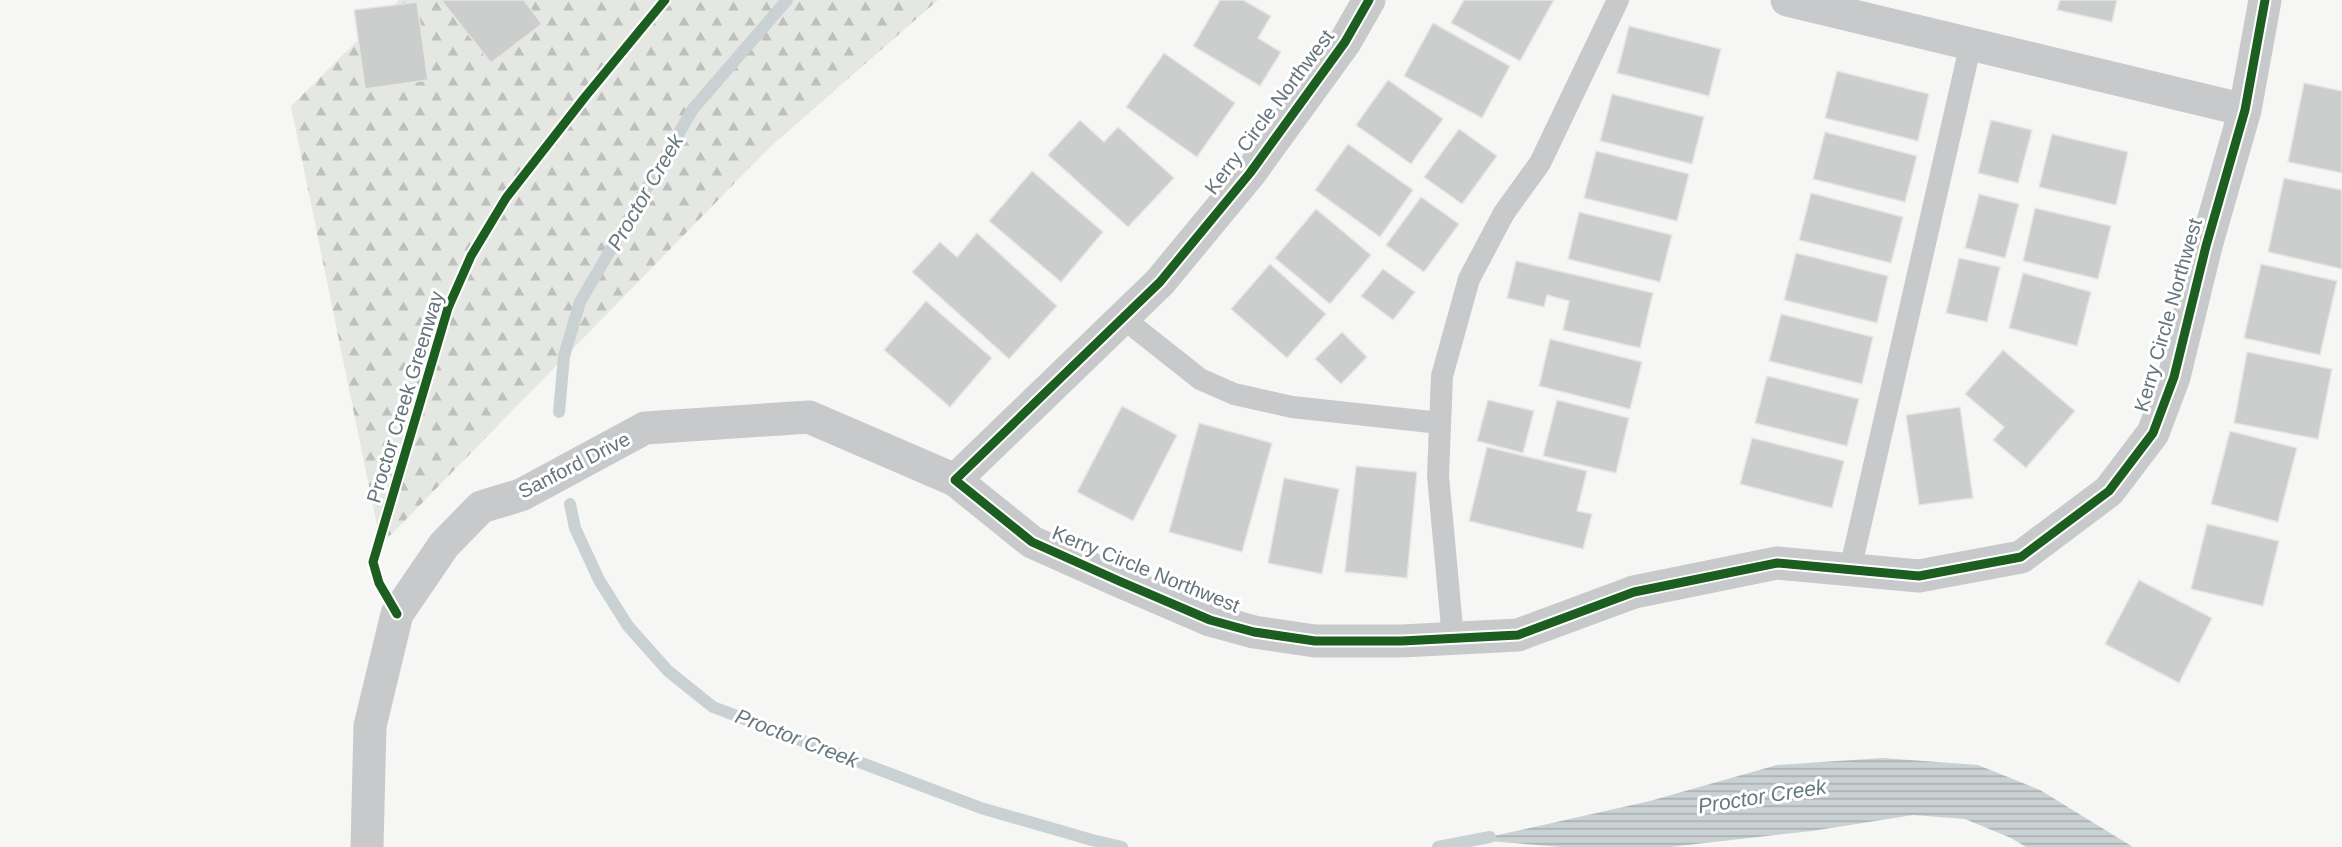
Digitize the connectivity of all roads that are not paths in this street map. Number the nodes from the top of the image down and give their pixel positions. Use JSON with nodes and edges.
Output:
{"nodes":[{"id":1,"x":1369,"y":0,"type":"edge"},
{"id":2,"x":1618,"y":0,"type":"edge"},
{"id":3,"x":1787,"y":0,"type":"edge"},
{"id":4,"x":2265,"y":0,"type":"edge"},
{"id":5,"x":1971,"y":43,"type":"junction"},
{"id":6,"x":2245,"y":110,"type":"junction"},
{"id":7,"x":1124,"y":318,"type":"junction"},
{"id":8,"x":1440,"y":423,"type":"junction"},
{"id":9,"x":955,"y":480,"type":"junction"},
{"id":10,"x":1850,"y":570,"type":"junction"},
{"id":11,"x":1453,"y":638,"type":"junction"},
{"id":12,"x":367,"y":847,"type":"edge"}],
"edges":[{"from":1,"to":7,"type":"street","name":"Kerry Circle Northwest"},
{"from":2,"to":8,"type":"lane"},
{"from":3,"to":5,"type":"street"},
{"from":4,"to":6,"type":"street","name":"Kerry Circle Northwest"},
{"from":5,"to":6,"type":"street"},
{"from":5,"to":10,"type":"lane"},
{"from":6,"to":10,"type":"street","name":"Kerry Circle Northwest"},
{"from":7,"to":8,"type":"lane"},
{"from":7,"to":9,"type":"street","name":"Kerry Circle Northwest"},
{"from":8,"to":11,"type":"lane"},
{"from":9,"to":11,"type":"street","name":"Kerry Circle Northwest"},
{"from":9,"to":12,"type":"street","name":"Sanford Drive"},
{"from":10,"to":11,"type":"street","name":"Kerry Circle Northwest"}]}
